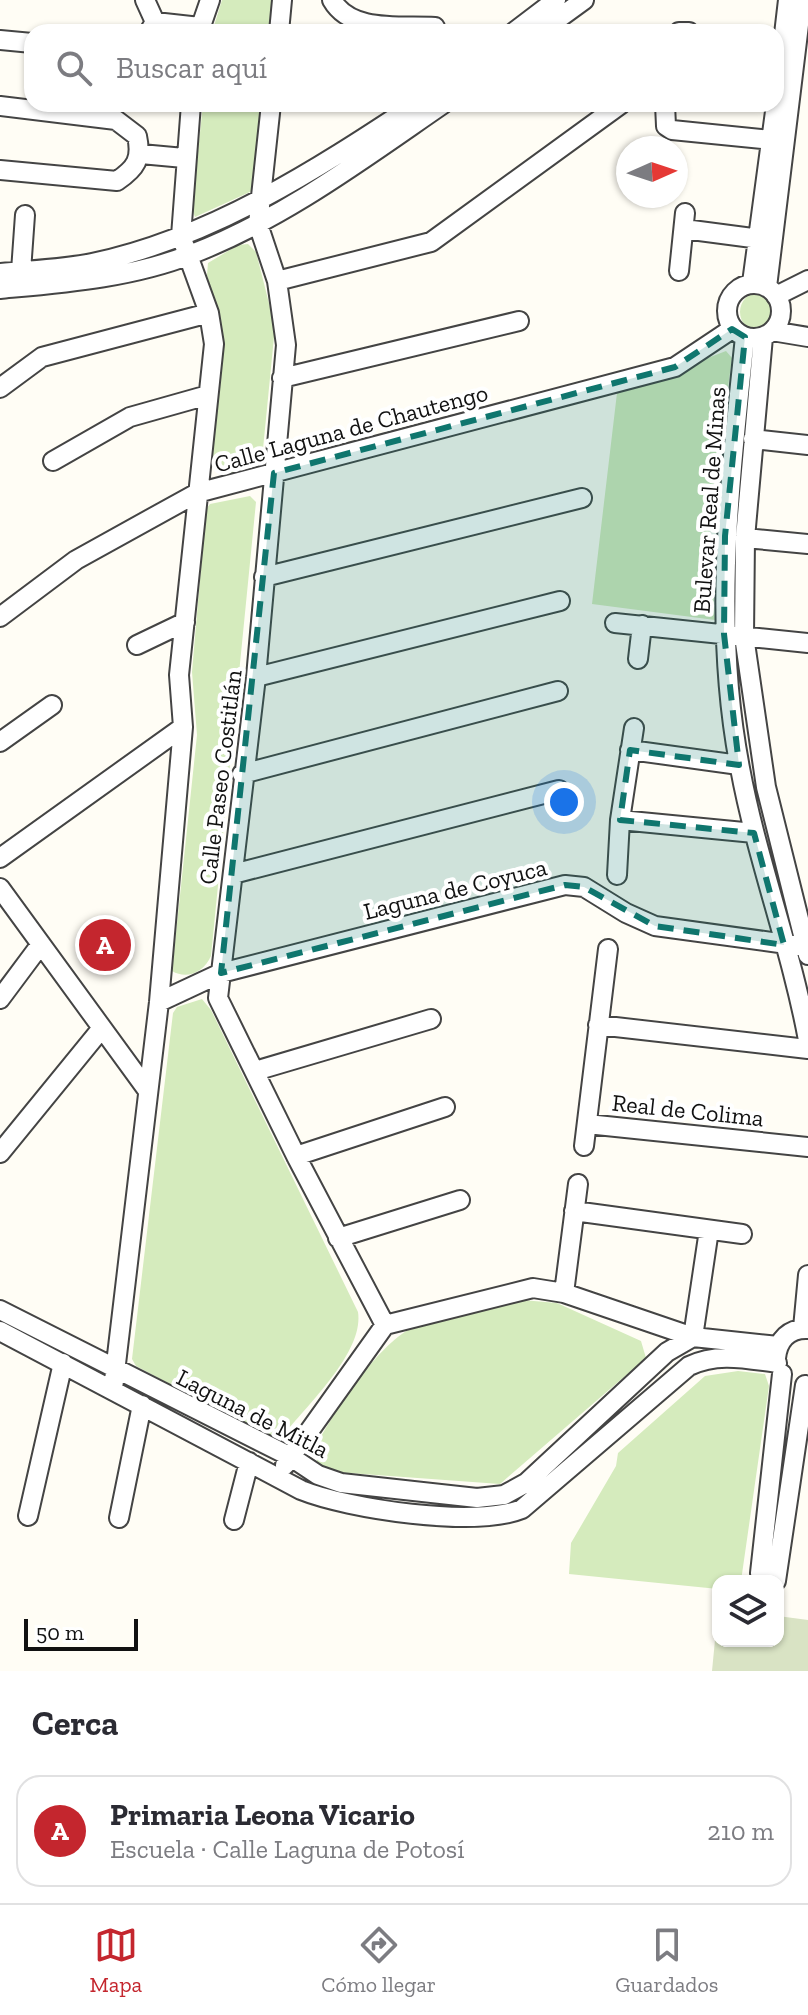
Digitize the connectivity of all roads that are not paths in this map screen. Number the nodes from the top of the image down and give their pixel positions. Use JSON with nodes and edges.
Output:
{"nodes":[{"id":1,"x":145,"y":0,"type":"edge"},
{"id":2,"x":210,"y":0,"type":"edge"},
{"id":3,"x":282,"y":0,"type":"edge"},
{"id":4,"x":332,"y":0,"type":"edge"},
{"id":5,"x":556,"y":0,"type":"edge"},
{"id":6,"x":584,"y":0,"type":"edge"},
{"id":7,"x":788,"y":0,"type":"edge"},
{"id":8,"x":802,"y":0,"type":"edge"},
{"id":9,"x":804,"y":21,"type":"edge"},
{"id":10,"x":151,"y":24,"type":"edge"},
{"id":11,"x":201,"y":24,"type":"edge"},
{"id":12,"x":280,"y":24,"type":"edge"},
{"id":13,"x":351,"y":24,"type":"edge"},
{"id":14,"x":524,"y":24,"type":"edge"},
{"id":15,"x":551,"y":24,"type":"edge"},
{"id":16,"x":784,"y":24,"type":"edge"},
{"id":17,"x":0,"y":40,"type":"edge"},
{"id":18,"x":24,"y":42,"type":"edge"},
{"id":19,"x":0,"y":106,"type":"edge"},
{"id":20,"x":24,"y":109,"type":"edge"},
{"id":21,"x":50,"y":112,"type":"edge"},
{"id":22,"x":190,"y":112,"type":"edge"},
{"id":23,"x":270,"y":112,"type":"edge"},
{"id":24,"x":404,"y":112,"type":"edge"},
{"id":25,"x":431,"y":112,"type":"edge"},
{"id":26,"x":610,"y":112,"type":"edge"},
{"id":27,"x":665,"y":112,"type":"edge"},
{"id":28,"x":775,"y":112,"type":"edge"},
{"id":29,"x":771,"y":140,"type":"junction"},
{"id":30,"x":141,"y":154,"type":"junction"},
{"id":31,"x":184,"y":158,"type":"junction"},
{"id":32,"x":0,"y":170,"type":"edge"},
{"id":33,"x":261,"y":199,"type":"junction"},
{"id":34,"x":25,"y":215,"type":"dead end"},
{"id":35,"x":258,"y":224,"type":"junction"},
{"id":36,"x":181,"y":236,"type":"junction"},
{"id":37,"x":760,"y":239,"type":"junction"},
{"id":38,"x":190,"y":255,"type":"junction"},
{"id":39,"x":21,"y":271,"type":"junction"},
{"id":40,"x":679,"y":271,"type":"dead end"},
{"id":41,"x":0,"y":273,"type":"edge"},
{"id":42,"x":808,"y":280,"type":"edge"},
{"id":43,"x":277,"y":281,"type":"junction"},
{"id":44,"x":0,"y":289,"type":"edge"},
{"id":45,"x":765,"y":289,"type":"junction"},
{"id":46,"x":209,"y":313,"type":"junction"},
{"id":47,"x":519,"y":321,"type":"dead end"},
{"id":48,"x":753,"y":334,"type":"junction"},
{"id":49,"x":808,"y":337,"type":"edge"},
{"id":50,"x":282,"y":378,"type":"junction"},
{"id":51,"x":0,"y":388,"type":"edge"},
{"id":52,"x":208,"y":395,"type":"junction"},
{"id":53,"x":753,"y":439,"type":"junction"},
{"id":54,"x":808,"y":445,"type":"edge"},
{"id":55,"x":53,"y":461,"type":"dead end"},
{"id":56,"x":274,"y":473,"type":"junction"},
{"id":57,"x":197,"y":493,"type":"junction"},
{"id":58,"x":582,"y":498,"type":"dead end"},
{"id":59,"x":745,"y":538,"type":"junction"},
{"id":60,"x":808,"y":544,"type":"edge"},
{"id":61,"x":264,"y":577,"type":"junction"},
{"id":62,"x":560,"y":601,"type":"dead end"},
{"id":63,"x":0,"y":617,"type":"edge"},
{"id":64,"x":185,"y":622,"type":"junction"},
{"id":65,"x":615,"y":623,"type":"dead end"},
{"id":66,"x":642,"y":625,"type":"junction"},
{"id":67,"x":724,"y":634,"type":"junction"},
{"id":68,"x":744,"y":636,"type":"junction"},
{"id":69,"x":808,"y":643,"type":"edge"},
{"id":70,"x":137,"y":645,"type":"dead end"},
{"id":71,"x":638,"y":659,"type":"dead end"},
{"id":72,"x":256,"y":677,"type":"junction"},
{"id":73,"x":558,"y":691,"type":"dead end"},
{"id":74,"x":52,"y":705,"type":"dead end"},
{"id":75,"x":183,"y":727,"type":"junction"},
{"id":76,"x":634,"y":728,"type":"dead end"},
{"id":77,"x":0,"y":742,"type":"edge"},
{"id":78,"x":630,"y":750,"type":"junction"},
{"id":79,"x":739,"y":765,"type":"junction"},
{"id":80,"x":242,"y":774,"type":"junction"},
{"id":81,"x":559,"y":790,"type":"dead end"},
{"id":82,"x":620,"y":820,"type":"junction"},
{"id":83,"x":754,"y":833,"type":"junction"},
{"id":84,"x":0,"y":858,"type":"edge"},
{"id":85,"x":233,"y":874,"type":"junction"},
{"id":86,"x":617,"y":875,"type":"dead end"},
{"id":87,"x":0,"y":888,"type":"edge"},
{"id":88,"x":41,"y":944,"type":"junction"},
{"id":89,"x":784,"y":945,"type":"junction"},
{"id":90,"x":608,"y":949,"type":"dead end"},
{"id":91,"x":807,"y":950,"type":"edge"},
{"id":92,"x":221,"y":973,"type":"junction"},
{"id":93,"x":0,"y":999,"type":"edge"},
{"id":94,"x":159,"y":1002,"type":"junction"},
{"id":95,"x":431,"y":1019,"type":"dead end"},
{"id":96,"x":598,"y":1025,"type":"junction"},
{"id":97,"x":154,"y":1031,"type":"junction"},
{"id":98,"x":106,"y":1034,"type":"junction"},
{"id":99,"x":808,"y":1040,"type":"edge"},
{"id":100,"x":808,"y":1049,"type":"edge"},
{"id":101,"x":255,"y":1071,"type":"junction"},
{"id":102,"x":148,"y":1091,"type":"junction"},
{"id":103,"x":445,"y":1107,"type":"dead end"},
{"id":104,"x":587,"y":1124,"type":"junction"},
{"id":105,"x":584,"y":1146,"type":"dead end"},
{"id":106,"x":808,"y":1147,"type":"edge"},
{"id":107,"x":0,"y":1153,"type":"edge"},
{"id":108,"x":296,"y":1156,"type":"junction"},
{"id":109,"x":578,"y":1184,"type":"dead end"},
{"id":110,"x":460,"y":1200,"type":"dead end"},
{"id":111,"x":574,"y":1211,"type":"junction"},
{"id":112,"x":709,"y":1230,"type":"junction"},
{"id":113,"x":742,"y":1234,"type":"dead end"},
{"id":114,"x":338,"y":1238,"type":"junction"},
{"id":115,"x":808,"y":1275,"type":"edge"},
{"id":116,"x":564,"y":1293,"type":"junction"},
{"id":117,"x":0,"y":1310,"type":"edge"},
{"id":118,"x":385,"y":1325,"type":"junction"},
{"id":119,"x":805,"y":1329,"type":"edge"},
{"id":120,"x":0,"y":1331,"type":"edge"},
{"id":121,"x":693,"y":1337,"type":"junction"},
{"id":122,"x":779,"y":1361,"type":"junction"},
{"id":123,"x":63,"y":1363,"type":"junction"},
{"id":124,"x":115,"y":1379,"type":"junction"},
{"id":125,"x":642,"y":1379,"type":"junction"},
{"id":126,"x":806,"y":1385,"type":"edge"},
{"id":127,"x":658,"y":1394,"type":"junction"},
{"id":128,"x":142,"y":1405,"type":"junction"},
{"id":129,"x":291,"y":1457,"type":"junction"},
{"id":130,"x":249,"y":1462,"type":"junction"},
{"id":131,"x":277,"y":1476,"type":"junction"},
{"id":132,"x":477,"y":1498,"type":"junction"},
{"id":133,"x":28,"y":1516,"type":"dead end"},
{"id":134,"x":119,"y":1518,"type":"dead end"},
{"id":135,"x":475,"y":1518,"type":"junction"},
{"id":136,"x":234,"y":1520,"type":"dead end"},
{"id":137,"x":760,"y":1575,"type":"edge"},
{"id":138,"x":777,"y":1575,"type":"edge"}],
"edges":[{"from":1,"to":10,"type":"street"},
{"from":2,"to":11,"type":"street"},
{"from":3,"to":12,"type":"street"},
{"from":4,"to":13,"type":"street"},
{"from":5,"to":14,"type":"street"},
{"from":6,"to":15,"type":"street"},
{"from":7,"to":16,"type":"street"},
{"from":8,"to":9,"type":"street"},
{"from":9,"to":45,"type":"street"},
{"from":17,"to":18,"type":"street"},
{"from":19,"to":20,"type":"street"},
{"from":21,"to":30,"type":"street"},
{"from":22,"to":31,"type":"street"},
{"from":23,"to":33,"type":"street","name":"Calle Paseo Costitlán"},
{"from":24,"to":33,"type":"street"},
{"from":25,"to":35,"type":"street"},
{"from":26,"to":43,"type":"street"},
{"from":27,"to":29,"type":"street"},
{"from":28,"to":29,"type":"street"},
{"from":29,"to":37,"type":"street"},
{"from":30,"to":31,"type":"street"},
{"from":30,"to":32,"type":"street"},
{"from":31,"to":36,"type":"street"},
{"from":33,"to":35,"type":"street","name":"Calle Paseo Costitlán"},
{"from":33,"to":36,"type":"street"},
{"from":34,"to":39,"type":"street"},
{"from":35,"to":38,"type":"street"},
{"from":35,"to":43,"type":"street","name":"Calle Paseo Costitlán"},
{"from":36,"to":38,"type":"street","name":"Calle Paseo Costitlán"},
{"from":36,"to":39,"type":"street"},
{"from":37,"to":40,"type":"street"},
{"from":37,"to":45,"type":"street"},
{"from":38,"to":44,"type":"street"},
{"from":38,"to":46,"type":"street","name":"Calle Paseo Costitlán"},
{"from":39,"to":41,"type":"street"},
{"from":42,"to":45,"type":"street"},
{"from":43,"to":50,"type":"street","name":"Calle Paseo Costitlán"},
{"from":45,"to":48,"type":"street"},
{"from":45,"to":48,"type":"street"},
{"from":46,"to":51,"type":"street"},
{"from":46,"to":52,"type":"street","name":"Calle Paseo Costitlán"},
{"from":47,"to":50,"type":"street"},
{"from":48,"to":49,"type":"street"},
{"from":48,"to":53,"type":"street","name":"Bulevar Real de Minas"},
{"from":48,"to":56,"type":"street","name":"Calle Laguna de Chautengo"},
{"from":48,"to":67,"type":"street","name":"Bulevar Real de Minas"},
{"from":50,"to":56,"type":"street","name":"Calle Paseo Costitlán"},
{"from":52,"to":55,"type":"street"},
{"from":52,"to":57,"type":"street","name":"Calle Paseo Costitlán"},
{"from":53,"to":54,"type":"street"},
{"from":53,"to":59,"type":"street","name":"Bulevar Real de Minas"},
{"from":56,"to":57,"type":"street","name":"Calle Laguna de Chautengo"},
{"from":56,"to":61,"type":"street","name":"Calle Paseo Costitlán"},
{"from":57,"to":63,"type":"street","name":"Calle Laguna de Chautengo"},
{"from":57,"to":64,"type":"street","name":"Calle Paseo Costitlán"},
{"from":58,"to":61,"type":"street"},
{"from":59,"to":60,"type":"street"},
{"from":59,"to":68,"type":"street","name":"Bulevar Real de Minas"},
{"from":61,"to":72,"type":"street","name":"Calle Paseo Costitlán"},
{"from":62,"to":72,"type":"street"},
{"from":64,"to":70,"type":"street"},
{"from":64,"to":75,"type":"street","name":"Calle Paseo Costitlán"},
{"from":65,"to":66,"type":"street"},
{"from":66,"to":67,"type":"street"},
{"from":66,"to":71,"type":"street"},
{"from":67,"to":68,"type":"street"},
{"from":67,"to":79,"type":"street","name":"Bulevar Real de Minas"},
{"from":68,"to":69,"type":"street"},
{"from":68,"to":91,"type":"street","name":"Bulevar Real de Minas"},
{"from":72,"to":80,"type":"street","name":"Calle Paseo Costitlán"},
{"from":73,"to":80,"type":"street"},
{"from":74,"to":77,"type":"street"},
{"from":75,"to":84,"type":"street"},
{"from":75,"to":94,"type":"street","name":"Calle Paseo Costitlán"},
{"from":76,"to":78,"type":"street"},
{"from":78,"to":79,"type":"street"},
{"from":78,"to":82,"type":"street"},
{"from":79,"to":83,"type":"street","name":"Bulevar Real de Minas"},
{"from":80,"to":85,"type":"street","name":"Calle Paseo Costitlán"},
{"from":81,"to":85,"type":"street"},
{"from":82,"to":83,"type":"street"},
{"from":82,"to":86,"type":"street"},
{"from":83,"to":89,"type":"street","name":"Bulevar Real de Minas"},
{"from":85,"to":92,"type":"street","name":"Calle Paseo Costitlán"},
{"from":87,"to":88,"type":"street"},
{"from":88,"to":93,"type":"street"},
{"from":88,"to":98,"type":"street"},
{"from":89,"to":91,"type":"street","name":"Laguna de Coyuca"},
{"from":89,"to":92,"type":"street","name":"Laguna de Coyuca"},
{"from":89,"to":99,"type":"street","name":"Bulevar Real de Minas"},
{"from":90,"to":96,"type":"street","name":"Real de Colima"},
{"from":92,"to":94,"type":"street","name":"Laguna de Coyuca"},
{"from":92,"to":101,"type":"street","name":"Calle Paseo Costitlán"},
{"from":94,"to":97,"type":"street","name":"Calle Paseo Costitlán"},
{"from":95,"to":101,"type":"street"},
{"from":96,"to":100,"type":"street"},
{"from":96,"to":104,"type":"street","name":"Real de Colima"},
{"from":97,"to":98,"type":"street"},
{"from":97,"to":102,"type":"street","name":"Calle Paseo Costitlán"},
{"from":98,"to":102,"type":"street"},
{"from":98,"to":107,"type":"street"},
{"from":101,"to":108,"type":"street","name":"Calle Paseo Costitlán"},
{"from":102,"to":124,"type":"street","name":"Calle Paseo Costitlán"},
{"from":103,"to":108,"type":"street"},
{"from":104,"to":105,"type":"street"},
{"from":104,"to":106,"type":"street","name":"Real de Colima"},
{"from":108,"to":114,"type":"street","name":"Calle Paseo Costitlán"},
{"from":109,"to":111,"type":"street"},
{"from":110,"to":114,"type":"street"},
{"from":111,"to":112,"type":"street"},
{"from":111,"to":116,"type":"street"},
{"from":112,"to":113,"type":"street"},
{"from":112,"to":121,"type":"street"},
{"from":114,"to":118,"type":"street","name":"Calle Paseo Costitlán"},
{"from":115,"to":119,"type":"street"},
{"from":116,"to":118,"type":"street"},
{"from":116,"to":121,"type":"street"},
{"from":117,"to":124,"type":"street","name":"Laguna de Mitla"},
{"from":118,"to":129,"type":"street"},
{"from":119,"to":122,"type":"street"},
{"from":120,"to":123,"type":"street","name":"Laguna de Mitla"},
{"from":121,"to":122,"type":"street"},
{"from":121,"to":125,"type":"street","name":"Laguna de Mitla"},
{"from":122,"to":126,"type":"street"},
{"from":122,"to":127,"type":"street","name":"Laguna de Mitla"},
{"from":122,"to":137,"type":"street"},
{"from":123,"to":124,"type":"street","name":"Laguna de Mitla"},
{"from":123,"to":133,"type":"street"},
{"from":124,"to":128,"type":"street","name":"Laguna de Mitla"},
{"from":124,"to":129,"type":"street","name":"Laguna de Mitla"},
{"from":125,"to":127,"type":"street"},
{"from":125,"to":132,"type":"street","name":"Laguna de Mitla"},
{"from":126,"to":138,"type":"street"},
{"from":127,"to":135,"type":"street","name":"Laguna de Mitla"},
{"from":128,"to":130,"type":"street","name":"Laguna de Mitla"},
{"from":128,"to":134,"type":"street"},
{"from":129,"to":131,"type":"street"},
{"from":129,"to":132,"type":"street","name":"Laguna de Mitla"},
{"from":130,"to":131,"type":"street","name":"Laguna de Mitla"},
{"from":130,"to":136,"type":"street"},
{"from":131,"to":135,"type":"street","name":"Laguna de Mitla"},
{"from":132,"to":135,"type":"street"}]}
